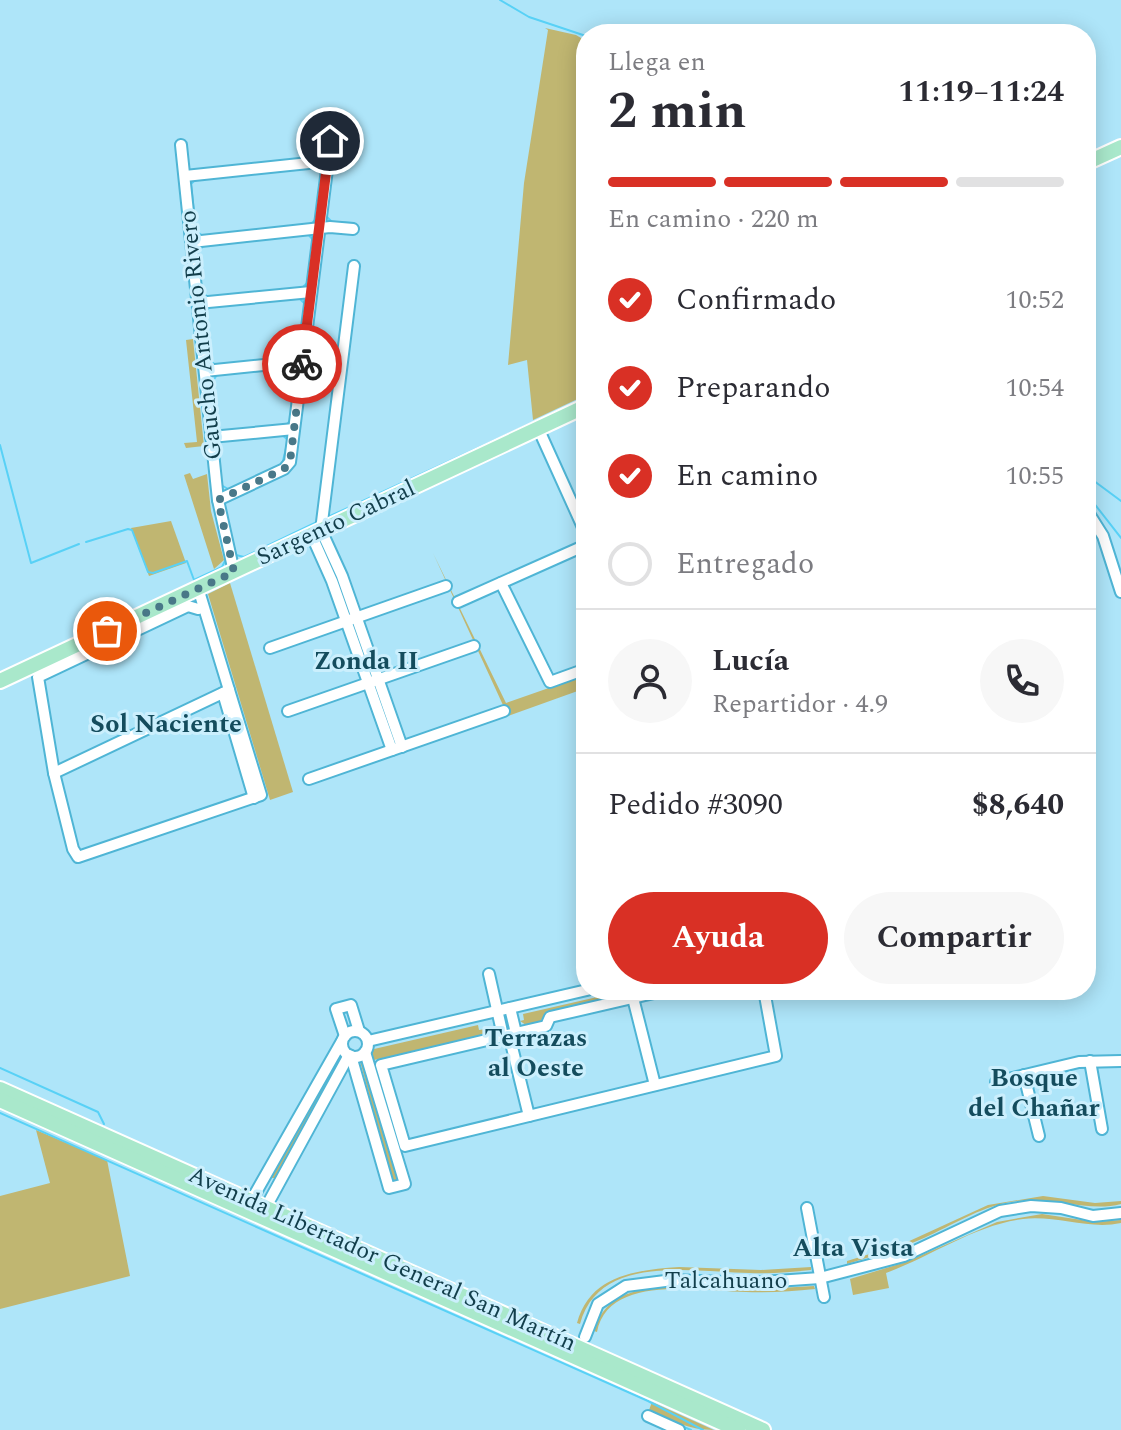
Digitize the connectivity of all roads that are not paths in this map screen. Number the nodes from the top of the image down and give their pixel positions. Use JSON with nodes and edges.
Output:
{"nodes":[{"id":1,"x":333,"y":122,"type":"dead end"},
{"id":2,"x":181,"y":145,"type":"dead end"},
{"id":3,"x":1121,"y":147,"type":"edge"},
{"id":4,"x":1096,"y":158,"type":"edge"},
{"id":5,"x":328,"y":161,"type":"junction"},
{"id":6,"x":185,"y":176,"type":"junction"},
{"id":7,"x":319,"y":228,"type":"junction"},
{"id":8,"x":353,"y":229,"type":"dead end"},
{"id":9,"x":192,"y":242,"type":"junction"},
{"id":10,"x":354,"y":266,"type":"dead end"},
{"id":11,"x":311,"y":292,"type":"junction"},
{"id":12,"x":198,"y":303,"type":"junction"},
{"id":13,"x":302,"y":364,"type":"junction"},
{"id":14,"x":335,"y":368,"type":"dead end"},
{"id":15,"x":205,"y":371,"type":"junction"},
{"id":16,"x":576,"y":412,"type":"edge"},
{"id":17,"x":294,"y":429,"type":"junction"},
{"id":18,"x":538,"y":433,"type":"junction"},
{"id":19,"x":211,"y":437,"type":"junction"},
{"id":20,"x":218,"y":500,"type":"junction"},
{"id":21,"x":576,"y":513,"type":"edge"},
{"id":22,"x":1096,"y":525,"type":"edge"},
{"id":23,"x":316,"y":532,"type":"junction"},
{"id":24,"x":576,"y":549,"type":"edge"},
{"id":25,"x":234,"y":572,"type":"junction"},
{"id":26,"x":501,"y":583,"type":"junction"},
{"id":27,"x":446,"y":586,"type":"dead end"},
{"id":28,"x":195,"y":590,"type":"junction"},
{"id":29,"x":1121,"y":592,"type":"edge"},
{"id":30,"x":458,"y":602,"type":"dead end"},
{"id":31,"x":198,"y":609,"type":"junction"},
{"id":32,"x":352,"y":619,"type":"junction"},
{"id":33,"x":206,"y":626,"type":"junction"},
{"id":34,"x":474,"y":646,"type":"dead end"},
{"id":35,"x":270,"y":648,"type":"dead end"},
{"id":36,"x":576,"y":673,"type":"edge"},
{"id":37,"x":0,"y":681,"type":"edge"},
{"id":38,"x":373,"y":681,"type":"junction"},
{"id":39,"x":226,"y":692,"type":"junction"},
{"id":40,"x":288,"y":711,"type":"dead end"},
{"id":41,"x":504,"y":711,"type":"dead end"},
{"id":42,"x":397,"y":749,"type":"junction"},
{"id":43,"x":54,"y":773,"type":"junction"},
{"id":44,"x":309,"y":779,"type":"dead end"},
{"id":45,"x":489,"y":974,"type":"dead end"},
{"id":46,"x":576,"y":993,"type":"edge"},
{"id":47,"x":624,"y":1000,"type":"edge"},
{"id":48,"x":634,"y":1000,"type":"edge"},
{"id":49,"x":766,"y":1000,"type":"edge"},
{"id":50,"x":510,"y":1008,"type":"junction"},
{"id":51,"x":497,"y":1011,"type":"junction"},
{"id":52,"x":359,"y":1031,"type":"junction"},
{"id":53,"x":509,"y":1035,"type":"junction"},
{"id":54,"x":344,"y":1038,"type":"junction"},
{"id":55,"x":366,"y":1046,"type":"junction"},
{"id":56,"x":350,"y":1056,"type":"junction"},
{"id":57,"x":1090,"y":1061,"type":"junction"},
{"id":58,"x":1121,"y":1061,"type":"edge"},
{"id":59,"x":1024,"y":1075,"type":"junction"},
{"id":60,"x":996,"y":1082,"type":"dead end"},
{"id":61,"x":655,"y":1085,"type":"junction"},
{"id":62,"x":0,"y":1089,"type":"edge"},
{"id":63,"x":0,"y":1100,"type":"edge"},
{"id":64,"x":529,"y":1116,"type":"junction"},
{"id":65,"x":1102,"y":1129,"type":"dead end"},
{"id":66,"x":1039,"y":1136,"type":"dead end"},
{"id":67,"x":258,"y":1204,"type":"junction"},
{"id":68,"x":807,"y":1208,"type":"dead end"},
{"id":69,"x":1121,"y":1213,"type":"edge"},
{"id":70,"x":820,"y":1278,"type":"junction"},
{"id":71,"x":427,"y":1286,"type":"junction"},
{"id":72,"x":824,"y":1297,"type":"dead end"},
{"id":73,"x":585,"y":1337,"type":"dead end"},
{"id":74,"x":648,"y":1416,"type":"dead end"},
{"id":75,"x":678,"y":1430,"type":"edge"},
{"id":76,"x":738,"y":1430,"type":"edge"},
{"id":77,"x":763,"y":1430,"type":"edge"}],
"edges":[{"from":1,"to":5,"type":"street"},
{"from":2,"to":6,"type":"street","name":"Gaucho Antonio Rivero"},
{"from":3,"to":4,"type":"main road"},
{"from":5,"to":6,"type":"street"},
{"from":5,"to":7,"type":"street"},
{"from":6,"to":9,"type":"street","name":"Gaucho Antonio Rivero"},
{"from":7,"to":8,"type":"street"},
{"from":7,"to":9,"type":"street"},
{"from":7,"to":11,"type":"street"},
{"from":9,"to":12,"type":"street","name":"Gaucho Antonio Rivero"},
{"from":10,"to":23,"type":"street"},
{"from":11,"to":12,"type":"street"},
{"from":11,"to":13,"type":"street"},
{"from":12,"to":15,"type":"street","name":"Gaucho Antonio Rivero"},
{"from":13,"to":14,"type":"street"},
{"from":13,"to":15,"type":"street"},
{"from":13,"to":17,"type":"street"},
{"from":15,"to":19,"type":"street","name":"Gaucho Antonio Rivero"},
{"from":16,"to":18,"type":"main road","name":"Sargento Cabral"},
{"from":17,"to":19,"type":"street"},
{"from":17,"to":20,"type":"street"},
{"from":18,"to":21,"type":"street"},
{"from":18,"to":23,"type":"main road","name":"Sargento Cabral"},
{"from":19,"to":20,"type":"street","name":"Gaucho Antonio Rivero"},
{"from":20,"to":25,"type":"street","name":"Gaucho Antonio Rivero"},
{"from":22,"to":29,"type":"street"},
{"from":23,"to":25,"type":"main road","name":"Sargento Cabral"},
{"from":23,"to":32,"type":"street"},
{"from":24,"to":26,"type":"street"},
{"from":25,"to":28,"type":"main road","name":"Sargento Cabral"},
{"from":26,"to":30,"type":"street"},
{"from":26,"to":36,"type":"street"},
{"from":27,"to":32,"type":"street"},
{"from":28,"to":31,"type":"street"},
{"from":28,"to":33,"type":"street"},
{"from":28,"to":37,"type":"main road","name":"Sargento Cabral"},
{"from":31,"to":33,"type":"street"},
{"from":31,"to":43,"type":"street"},
{"from":32,"to":35,"type":"street"},
{"from":32,"to":38,"type":"street"},
{"from":33,"to":39,"type":"street"},
{"from":34,"to":38,"type":"street"},
{"from":38,"to":40,"type":"street"},
{"from":38,"to":42,"type":"street"},
{"from":39,"to":43,"type":"street"},
{"from":39,"to":43,"type":"street"},
{"from":41,"to":42,"type":"street"},
{"from":42,"to":44,"type":"street"},
{"from":45,"to":51,"type":"street"},
{"from":46,"to":50,"type":"street"},
{"from":47,"to":53,"type":"street"},
{"from":48,"to":61,"type":"street"},
{"from":49,"to":61,"type":"street"},
{"from":50,"to":51,"type":"street"},
{"from":50,"to":53,"type":"street"},
{"from":51,"to":53,"type":"street"},
{"from":51,"to":55,"type":"street"},
{"from":52,"to":54,"type":"street"},
{"from":52,"to":54,"type":"street"},
{"from":52,"to":55,"type":"street"},
{"from":53,"to":64,"type":"street"},
{"from":53,"to":64,"type":"street"},
{"from":54,"to":56,"type":"street"},
{"from":54,"to":67,"type":"street"},
{"from":55,"to":56,"type":"street"},
{"from":55,"to":56,"type":"street"},
{"from":56,"to":67,"type":"street"},
{"from":57,"to":58,"type":"street"},
{"from":57,"to":59,"type":"street"},
{"from":57,"to":65,"type":"street"},
{"from":59,"to":60,"type":"street"},
{"from":59,"to":66,"type":"street"},
{"from":61,"to":64,"type":"street"},
{"from":62,"to":67,"type":"main road","name":"Avenida Libertador General San Martín"},
{"from":63,"to":71,"type":"main road","name":"Avenida Libertador General San Martín"},
{"from":67,"to":71,"type":"main road","name":"Avenida Libertador General San Martín"},
{"from":68,"to":70,"type":"street"},
{"from":69,"to":70,"type":"street","name":"Talcahuano"},
{"from":70,"to":72,"type":"street"},
{"from":70,"to":73,"type":"street","name":"Talcahuano"},
{"from":71,"to":76,"type":"main road","name":"Avenida Libertador General San Martín"},
{"from":71,"to":77,"type":"main road","name":"Avenida Libertador General San Martín"},
{"from":74,"to":75,"type":"street"}]}
